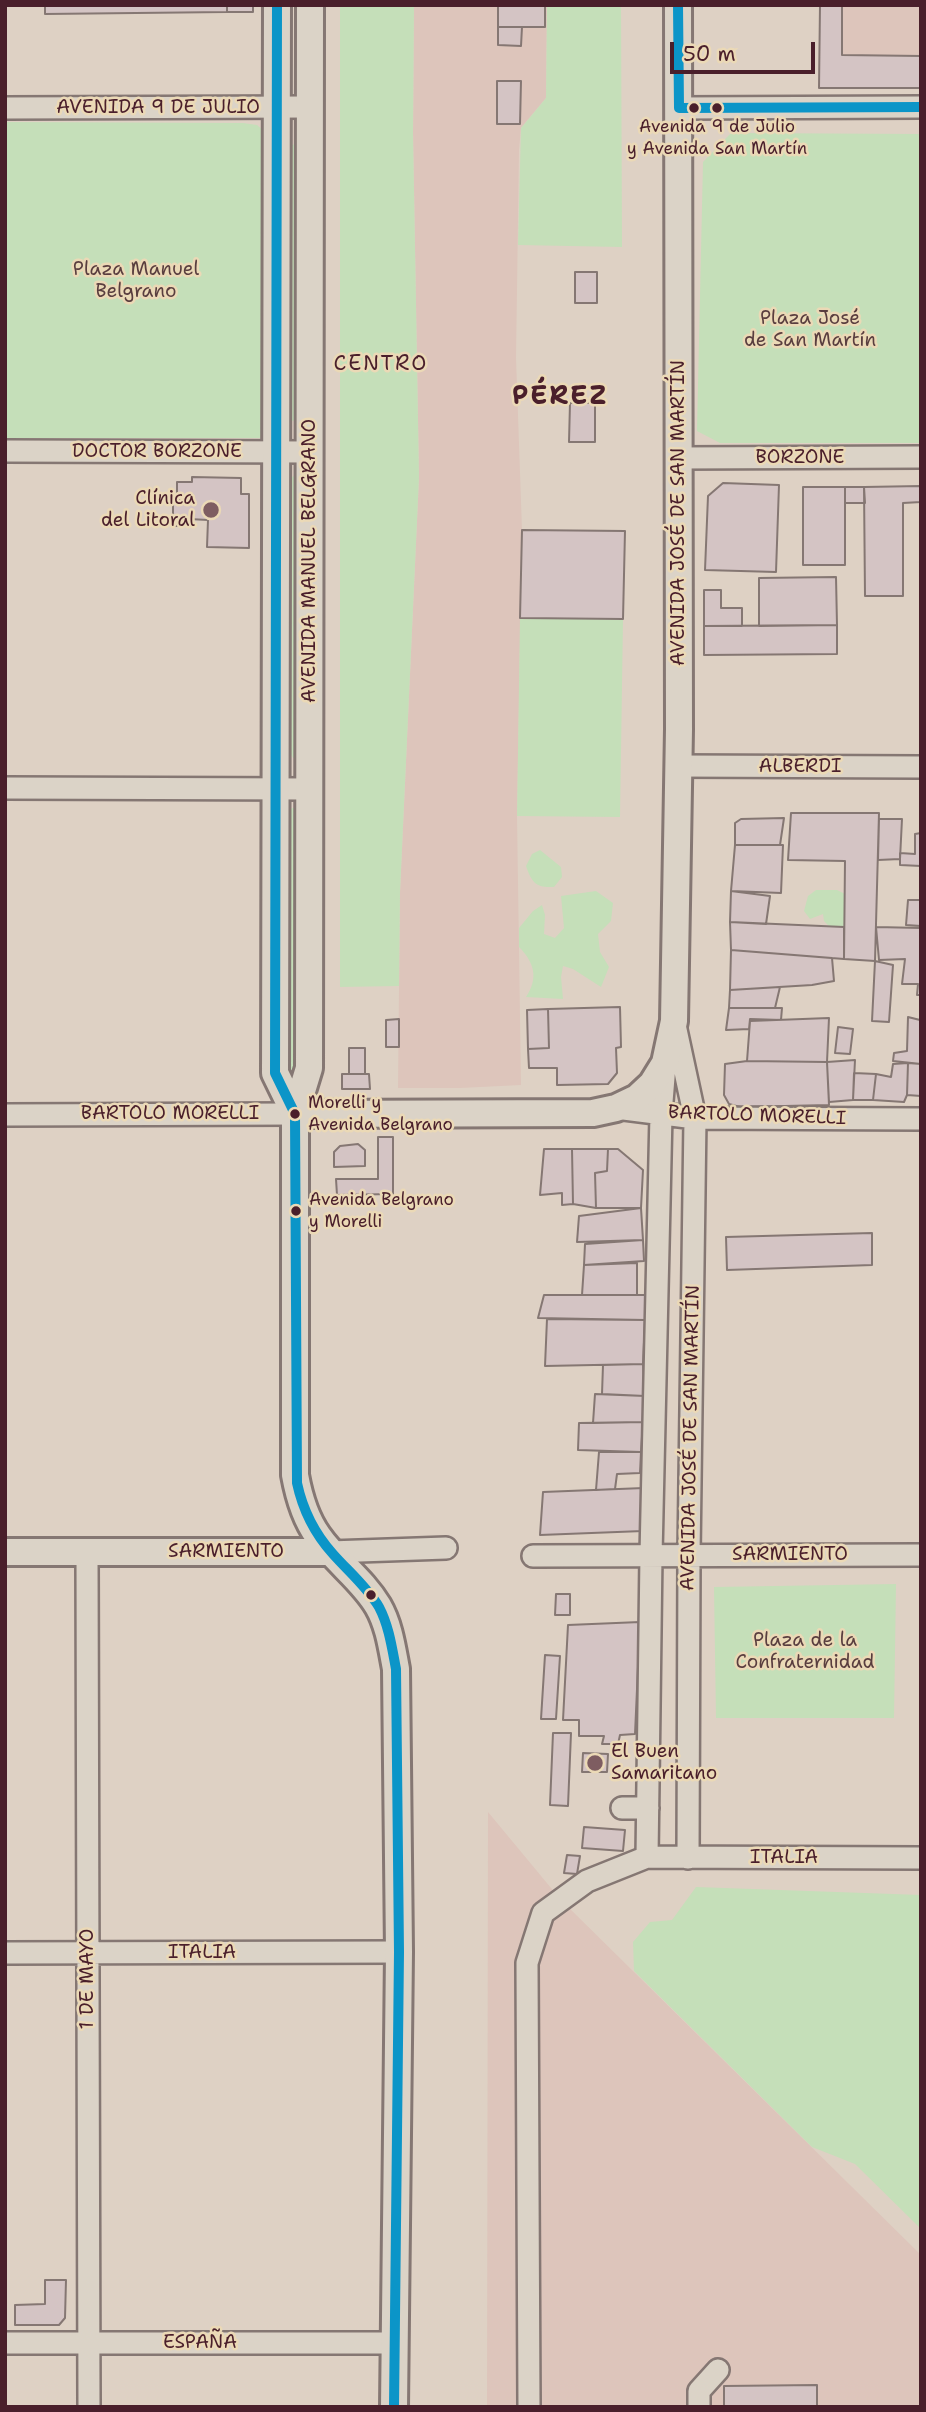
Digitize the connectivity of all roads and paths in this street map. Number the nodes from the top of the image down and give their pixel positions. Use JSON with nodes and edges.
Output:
{"nodes":[{"id":1,"x":277,"y":5,"type":"edge"},
{"id":2,"x":310,"y":5,"type":"edge"},
{"id":3,"x":678,"y":5,"type":"edge"},
{"id":4,"x":277,"y":107,"type":"junction"},
{"id":5,"x":310,"y":107,"type":"junction"},
{"id":6,"x":921,"y":107,"type":"edge"},
{"id":7,"x":5,"y":108,"type":"edge"},
{"id":8,"x":679,"y":108,"type":"junction"},
{"id":9,"x":5,"y":451,"type":"edge"},
{"id":10,"x":276,"y":452,"type":"junction"},
{"id":11,"x":310,"y":452,"type":"junction"},
{"id":12,"x":921,"y":457,"type":"edge"},
{"id":13,"x":679,"y":458,"type":"junction"},
{"id":14,"x":678,"y":766,"type":"junction"},
{"id":15,"x":921,"y":767,"type":"edge"},
{"id":16,"x":5,"y":788,"type":"edge"},
{"id":17,"x":276,"y":789,"type":"junction"},
{"id":18,"x":310,"y":789,"type":"junction"},
{"id":19,"x":674,"y":1021,"type":"junction"},
{"id":20,"x":665,"y":1063,"type":"junction"},
{"id":21,"x":616,"y":1108,"type":"junction"},
{"id":22,"x":295,"y":1114,"type":"junction"},
{"id":23,"x":343,"y":1114,"type":"junction"},
{"id":24,"x":661,"y":1114,"type":"junction"},
{"id":25,"x":5,"y":1115,"type":"edge"},
{"id":26,"x":695,"y":1118,"type":"junction"},
{"id":27,"x":921,"y":1119,"type":"edge"},
{"id":28,"x":295,"y":1165,"type":"junction"},
{"id":29,"x":446,"y":1548,"type":"dead end"},
{"id":30,"x":5,"y":1552,"type":"edge"},
{"id":31,"x":87,"y":1552,"type":"junction"},
{"id":32,"x":331,"y":1552,"type":"junction"},
{"id":33,"x":650,"y":1555,"type":"junction"},
{"id":34,"x":689,"y":1555,"type":"junction"},
{"id":35,"x":921,"y":1555,"type":"edge"},
{"id":36,"x":533,"y":1556,"type":"dead end"},
{"id":37,"x":622,"y":1808,"type":"dead end"},
{"id":38,"x":648,"y":1808,"type":"junction"},
{"id":39,"x":647,"y":1857,"type":"junction"},
{"id":40,"x":688,"y":1858,"type":"junction"},
{"id":41,"x":921,"y":1858,"type":"edge"},
{"id":42,"x":399,"y":1952,"type":"junction"},
{"id":43,"x":5,"y":1953,"type":"edge"},
{"id":44,"x":88,"y":1954,"type":"junction"},
{"id":45,"x":5,"y":2343,"type":"edge"},
{"id":46,"x":89,"y":2343,"type":"junction"},
{"id":47,"x":394,"y":2343,"type":"junction"},
{"id":48,"x":718,"y":2370,"type":"dead end"},
{"id":49,"x":89,"y":2407,"type":"edge"},
{"id":50,"x":394,"y":2407,"type":"edge"},
{"id":51,"x":529,"y":2407,"type":"edge"},
{"id":52,"x":699,"y":2407,"type":"edge"}],
"edges":[{"from":1,"to":4,"type":"main road","name":"AVENIDA MANUEL BELGRANO"},
{"from":2,"to":5,"type":"main road","name":"AVENIDA MANUEL BELGRANO"},
{"from":3,"to":8,"type":"main road","name":"AVENIDA JOSÉ DE SAN MARTÍN"},
{"from":4,"to":5,"type":"street","name":"AVENIDA 9 DE JULIO"},
{"from":4,"to":7,"type":"street","name":"AVENIDA 9 DE JULIO"},
{"from":4,"to":10,"type":"main road","name":"AVENIDA MANUEL BELGRANO"},
{"from":5,"to":11,"type":"main road","name":"AVENIDA MANUEL BELGRANO"},
{"from":6,"to":8,"type":"street"},
{"from":8,"to":13,"type":"main road","name":"AVENIDA JOSÉ DE SAN MARTÍN"},
{"from":9,"to":10,"type":"street","name":"DOCTOR BORZONE"},
{"from":10,"to":11,"type":"street","name":"DOCTOR BORZONE"},
{"from":10,"to":17,"type":"main road","name":"AVENIDA MANUEL BELGRANO"},
{"from":11,"to":18,"type":"main road","name":"AVENIDA MANUEL BELGRANO"},
{"from":12,"to":13,"type":"street","name":"BORZONE"},
{"from":13,"to":14,"type":"main road","name":"AVENIDA JOSÉ DE SAN MARTÍN"},
{"from":14,"to":15,"type":"street","name":"ALBERDI"},
{"from":14,"to":19,"type":"main road","name":"AVENIDA JOSÉ DE SAN MARTÍN"},
{"from":16,"to":17,"type":"street"},
{"from":17,"to":18,"type":"street"},
{"from":17,"to":22,"type":"main road","name":"AVENIDA MANUEL BELGRANO"},
{"from":18,"to":22,"type":"main road","name":"AVENIDA MANUEL BELGRANO"},
{"from":19,"to":20,"type":"main road","name":"AVENIDA JOSÉ DE SAN MARTÍN"},
{"from":19,"to":26,"type":"street","name":"AVENIDA JOSÉ DE SAN MARTÍN"},
{"from":20,"to":21,"type":"main road"},
{"from":20,"to":24,"type":"street","name":"AVENIDA JOSÉ DE SAN MARTÍN"},
{"from":21,"to":23,"type":"main road","name":"BARTOLO MORELLI"},
{"from":21,"to":24,"type":"street","name":"BARTOLO MORELLI"},
{"from":22,"to":23,"type":"main road","name":"BARTOLO MORELLI"},
{"from":22,"to":25,"type":"street","name":"BARTOLO MORELLI"},
{"from":22,"to":28,"type":"main road","name":"AVENIDA MANUEL BELGRANO"},
{"from":23,"to":28,"type":"main road","name":"AVENIDA MANUEL BELGRANO"},
{"from":24,"to":26,"type":"street","name":"BARTOLO MORELLI"},
{"from":24,"to":33,"type":"street","name":"AVENIDA JOSÉ DE SAN MARTÍN"},
{"from":26,"to":27,"type":"street","name":"BARTOLO MORELLI"},
{"from":26,"to":34,"type":"street","name":"AVENIDA JOSÉ DE SAN MARTÍN"},
{"from":28,"to":32,"type":"main road","name":"AVENIDA MANUEL BELGRANO"},
{"from":29,"to":32,"type":"street","name":"SARMIENTO"},
{"from":30,"to":31,"type":"main road","name":"SARMIENTO"},
{"from":31,"to":32,"type":"main road","name":"SARMIENTO"},
{"from":31,"to":44,"type":"street","name":"1 DE MAYO"},
{"from":32,"to":42,"type":"main road","name":"AVENIDA MANUEL BELGRANO"},
{"from":33,"to":34,"type":"street","name":"SARMIENTO"},
{"from":33,"to":36,"type":"street","name":"SARMIENTO"},
{"from":33,"to":38,"type":"street","name":"AVENIDA JOSÉ DE SAN MARTÍN"},
{"from":34,"to":35,"type":"street","name":"SARMIENTO"},
{"from":34,"to":40,"type":"street","name":"AVENIDA JOSÉ DE SAN MARTÍN"},
{"from":37,"to":38,"type":"street"},
{"from":38,"to":39,"type":"street","name":"AVENIDA JOSÉ DE SAN MARTÍN"},
{"from":39,"to":40,"type":"street","name":"ITALIA"},
{"from":39,"to":51,"type":"street"},
{"from":40,"to":41,"type":"street","name":"ITALIA"},
{"from":42,"to":44,"type":"street","name":"ITALIA"},
{"from":42,"to":47,"type":"main road","name":"AVENIDA MANUEL BELGRANO"},
{"from":43,"to":44,"type":"street","name":"ITALIA"},
{"from":44,"to":46,"type":"street","name":"1 DE MAYO"},
{"from":45,"to":46,"type":"street","name":"ESPAÑA"},
{"from":46,"to":47,"type":"street","name":"ESPAÑA"},
{"from":46,"to":49,"type":"street","name":"1 DE MAYO"},
{"from":47,"to":50,"type":"main road","name":"AVENIDA MANUEL BELGRANO"},
{"from":48,"to":52,"type":"street"}]}
